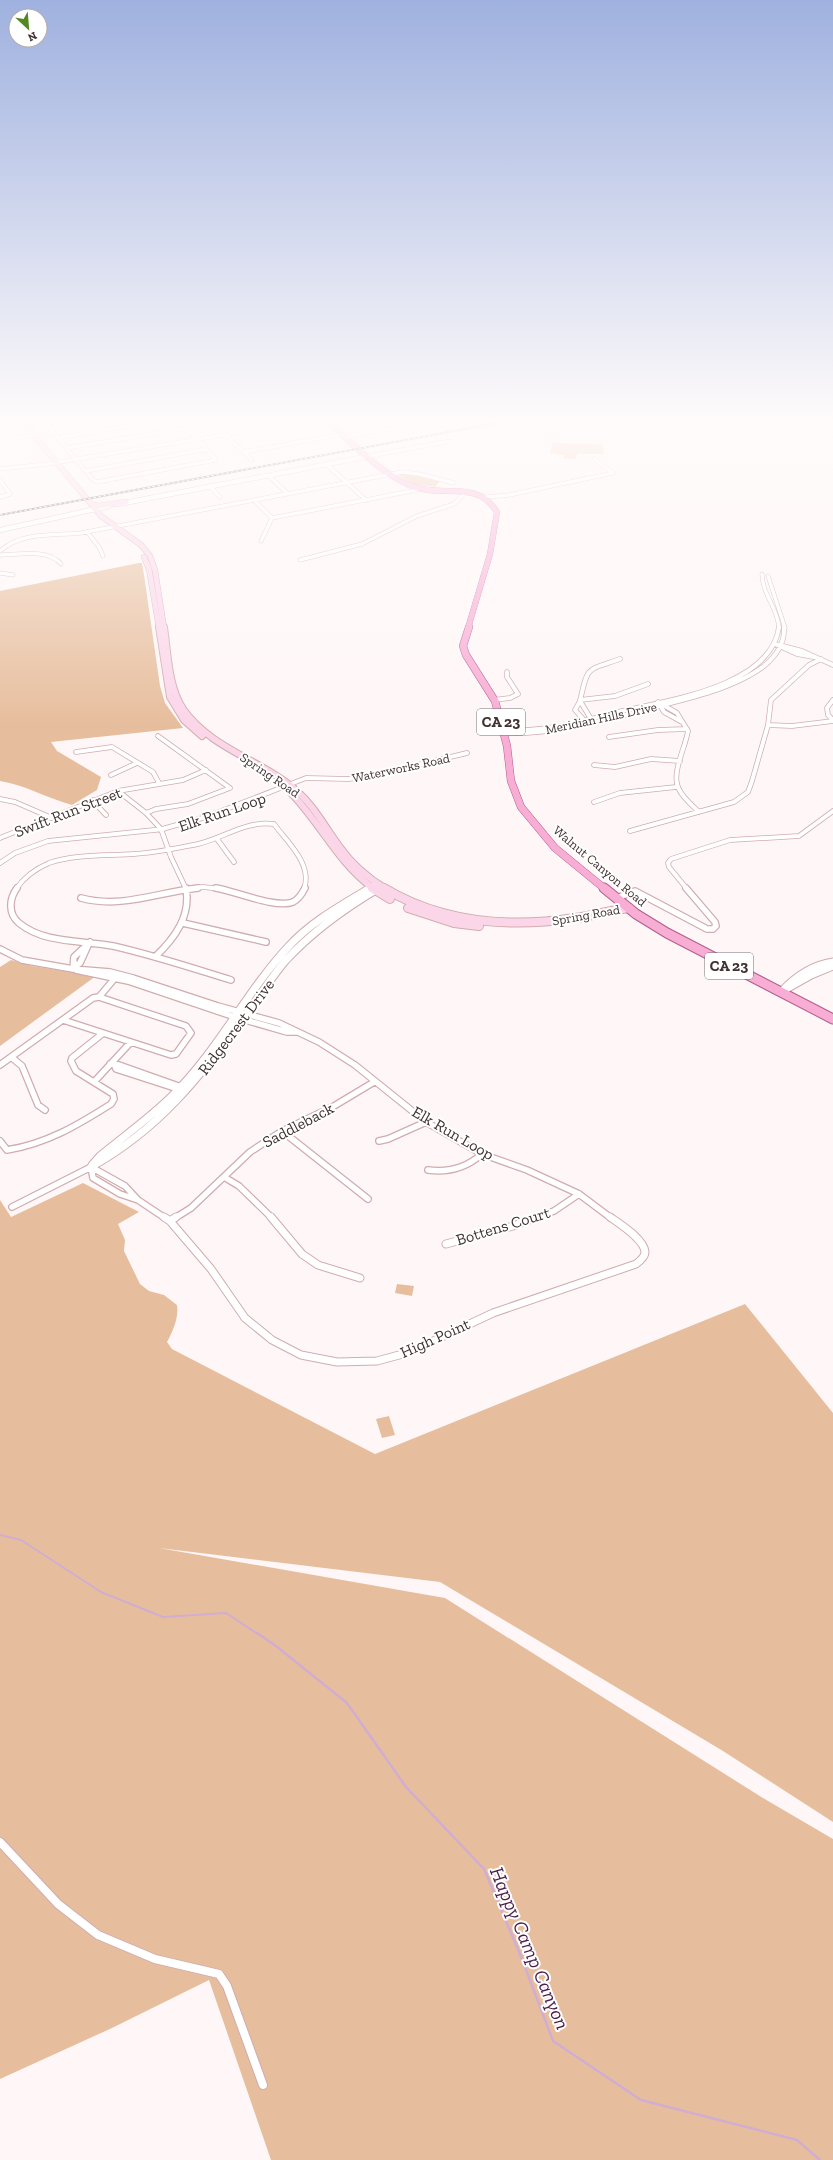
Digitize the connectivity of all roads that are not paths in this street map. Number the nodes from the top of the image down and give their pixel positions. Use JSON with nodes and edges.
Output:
{"nodes":[{"id":1,"x":39,"y":522,"type":"edge"},
{"id":2,"x":108,"y":522,"type":"edge"},
{"id":3,"x":140,"y":522,"type":"edge"},
{"id":4,"x":270,"y":522,"type":"edge"},
{"id":5,"x":406,"y":522,"type":"edge"},
{"id":6,"x":496,"y":522,"type":"edge"},
{"id":7,"x":113,"y":527,"type":"junction"},
{"id":8,"x":0,"y":530,"type":"edge"},
{"id":9,"x":87,"y":532,"type":"junction"},
{"id":10,"x":260,"y":541,"type":"dead end"},
{"id":11,"x":0,"y":551,"type":"edge"},
{"id":12,"x":0,"y":555,"type":"edge"},
{"id":13,"x":102,"y":556,"type":"dead end"},
{"id":14,"x":300,"y":560,"type":"dead end"},
{"id":15,"x":61,"y":564,"type":"dead end"},
{"id":16,"x":0,"y":573,"type":"edge"},
{"id":17,"x":762,"y":574,"type":"dead end"},
{"id":18,"x":13,"y":575,"type":"dead end"},
{"id":19,"x":768,"y":576,"type":"dead end"},
{"id":20,"x":775,"y":610,"type":"junction"},
{"id":21,"x":781,"y":610,"type":"junction"},
{"id":22,"x":775,"y":644,"type":"junction"},
{"id":23,"x":780,"y":646,"type":"junction"},
{"id":24,"x":620,"y":659,"type":"dead end"},
{"id":25,"x":821,"y":659,"type":"junction"},
{"id":26,"x":833,"y":665,"type":"edge"},
{"id":27,"x":507,"y":672,"type":"dead end"},
{"id":28,"x":648,"y":684,"type":"dead end"},
{"id":29,"x":494,"y":700,"type":"junction"},
{"id":30,"x":580,"y":700,"type":"junction"},
{"id":31,"x":833,"y":700,"type":"edge"},
{"id":32,"x":660,"y":704,"type":"junction"},
{"id":33,"x":575,"y":708,"type":"junction"},
{"id":34,"x":585,"y":708,"type":"junction"},
{"id":35,"x":678,"y":715,"type":"junction"},
{"id":36,"x":672,"y":717,"type":"junction"},
{"id":37,"x":833,"y":720,"type":"edge"},
{"id":38,"x":585,"y":721,"type":"junction"},
{"id":39,"x":590,"y":721,"type":"junction"},
{"id":40,"x":682,"y":722,"type":"junction"},
{"id":41,"x":768,"y":725,"type":"junction"},
{"id":42,"x":687,"y":729,"type":"junction"},
{"id":43,"x":503,"y":733,"type":"junction"},
{"id":44,"x":158,"y":736,"type":"dead end"},
{"id":45,"x":609,"y":737,"type":"dead end"},
{"id":46,"x":76,"y":752,"type":"dead end"},
{"id":47,"x":467,"y":753,"type":"dead end"},
{"id":48,"x":680,"y":761,"type":"junction"},
{"id":49,"x":137,"y":763,"type":"junction"},
{"id":50,"x":594,"y":766,"type":"dead end"},
{"id":51,"x":206,"y":770,"type":"junction"},
{"id":52,"x":111,"y":775,"type":"dead end"},
{"id":53,"x":159,"y":783,"type":"junction"},
{"id":54,"x":286,"y":787,"type":"junction"},
{"id":55,"x":676,"y":787,"type":"junction"},
{"id":56,"x":118,"y":791,"type":"junction"},
{"id":57,"x":0,"y":799,"type":"edge"},
{"id":58,"x":92,"y":800,"type":"junction"},
{"id":59,"x":594,"y":802,"type":"dead end"},
{"id":60,"x":833,"y":811,"type":"edge"},
{"id":61,"x":699,"y":812,"type":"junction"},
{"id":62,"x":146,"y":813,"type":"junction"},
{"id":63,"x":106,"y":815,"type":"dead end"},
{"id":64,"x":52,"y":818,"type":"junction"},
{"id":65,"x":162,"y":829,"type":"junction"},
{"id":66,"x":630,"y":831,"type":"dead end"},
{"id":67,"x":0,"y":838,"type":"edge"},
{"id":68,"x":217,"y":839,"type":"junction"},
{"id":69,"x":168,"y":849,"type":"junction"},
{"id":70,"x":0,"y":862,"type":"edge"},
{"id":71,"x":234,"y":862,"type":"dead end"},
{"id":72,"x":376,"y":887,"type":"junction"},
{"id":73,"x":187,"y":888,"type":"junction"},
{"id":74,"x":81,"y":898,"type":"dead end"},
{"id":75,"x":617,"y":898,"type":"junction"},
{"id":76,"x":629,"y":908,"type":"junction"},
{"id":77,"x":183,"y":923,"type":"junction"},
{"id":78,"x":90,"y":942,"type":"junction"},
{"id":79,"x":266,"y":942,"type":"dead end"},
{"id":80,"x":0,"y":949,"type":"edge"},
{"id":81,"x":155,"y":957,"type":"junction"},
{"id":82,"x":833,"y":962,"type":"edge"},
{"id":83,"x":833,"y":966,"type":"edge"},
{"id":84,"x":73,"y":968,"type":"junction"},
{"id":85,"x":115,"y":978,"type":"junction"},
{"id":86,"x":231,"y":980,"type":"dead end"},
{"id":87,"x":780,"y":992,"type":"junction"},
{"id":88,"x":99,"y":997,"type":"junction"},
{"id":89,"x":240,"y":1015,"type":"junction"},
{"id":90,"x":833,"y":1019,"type":"edge"},
{"id":91,"x":63,"y":1020,"type":"junction"},
{"id":92,"x":102,"y":1034,"type":"junction"},
{"id":93,"x":130,"y":1043,"type":"junction"},
{"id":94,"x":11,"y":1058,"type":"junction"},
{"id":95,"x":0,"y":1065,"type":"edge"},
{"id":96,"x":113,"y":1065,"type":"junction"},
{"id":97,"x":94,"y":1082,"type":"junction"},
{"id":98,"x":374,"y":1082,"type":"junction"},
{"id":99,"x":178,"y":1088,"type":"junction"},
{"id":100,"x":188,"y":1090,"type":"junction"},
{"id":101,"x":45,"y":1110,"type":"dead end"},
{"id":102,"x":426,"y":1122,"type":"junction"},
{"id":103,"x":282,"y":1130,"type":"junction"},
{"id":104,"x":379,"y":1141,"type":"dead end"},
{"id":105,"x":1,"y":1143,"type":"edge"},
{"id":106,"x":482,"y":1154,"type":"junction"},
{"id":107,"x":91,"y":1167,"type":"junction"},
{"id":108,"x":428,"y":1170,"type":"dead end"},
{"id":109,"x":224,"y":1177,"type":"junction"},
{"id":110,"x":126,"y":1188,"type":"junction"},
{"id":111,"x":120,"y":1193,"type":"junction"},
{"id":112,"x":579,"y":1194,"type":"junction"},
{"id":113,"x":368,"y":1199,"type":"dead end"},
{"id":114,"x":138,"y":1200,"type":"junction"},
{"id":115,"x":12,"y":1207,"type":"dead end"},
{"id":116,"x":170,"y":1221,"type":"junction"},
{"id":117,"x":446,"y":1244,"type":"dead end"},
{"id":118,"x":644,"y":1257,"type":"joint"},
{"id":119,"x":360,"y":1278,"type":"dead end"},
{"id":120,"x":0,"y":1842,"type":"edge"},
{"id":121,"x":263,"y":2085,"type":"dead end"}],
"edges":[{"from":1,"to":8,"type":"street"},
{"from":2,"to":7,"type":"main road","name":"Spring Road"},
{"from":3,"to":7,"type":"street"},
{"from":4,"to":10,"type":"street"},
{"from":5,"to":14,"type":"street"},
{"from":6,"to":29,"type":"main road","name":"Walnut Canyon Road","number":"CA 23"},
{"from":7,"to":9,"type":"street"},
{"from":7,"to":54,"type":"main road","name":"Spring Road"},
{"from":9,"to":11,"type":"street"},
{"from":9,"to":13,"type":"street"},
{"from":12,"to":15,"type":"street"},
{"from":16,"to":18,"type":"street"},
{"from":17,"to":20,"type":"street"},
{"from":19,"to":21,"type":"street","name":"Meridian Hills Drive"},
{"from":20,"to":21,"type":"street"},
{"from":20,"to":22,"type":"street"},
{"from":21,"to":23,"type":"street","name":"Meridian Hills Drive"},
{"from":22,"to":23,"type":"street"},
{"from":22,"to":32,"type":"street","name":"Meridian Hills Drive"},
{"from":23,"to":25,"type":"street"},
{"from":23,"to":32,"type":"street","name":"Meridian Hills Drive"},
{"from":24,"to":30,"type":"street"},
{"from":25,"to":26,"type":"street"},
{"from":25,"to":41,"type":"street"},
{"from":27,"to":29,"type":"street"},
{"from":28,"to":30,"type":"street"},
{"from":29,"to":43,"type":"main road","name":"Walnut Canyon Road","number":"CA 23"},
{"from":30,"to":33,"type":"street"},
{"from":30,"to":34,"type":"street"},
{"from":31,"to":37,"type":"street"},
{"from":32,"to":35,"type":"street"},
{"from":32,"to":36,"type":"street"},
{"from":32,"to":39,"type":"street","name":"Meridian Hills Drive"},
{"from":33,"to":34,"type":"street"},
{"from":33,"to":38,"type":"street"},
{"from":34,"to":39,"type":"street"},
{"from":35,"to":36,"type":"street"},
{"from":35,"to":40,"type":"street"},
{"from":36,"to":40,"type":"street"},
{"from":37,"to":41,"type":"street"},
{"from":38,"to":39,"type":"street"},
{"from":38,"to":43,"type":"street","name":"Meridian Hills Drive"},
{"from":39,"to":43,"type":"street","name":"Meridian Hills Drive"},
{"from":40,"to":42,"type":"street"},
{"from":41,"to":61,"type":"street"},
{"from":42,"to":45,"type":"street"},
{"from":42,"to":48,"type":"street"},
{"from":43,"to":75,"type":"main road","name":"Walnut Canyon Road","number":"CA 23"},
{"from":44,"to":51,"type":"street"},
{"from":46,"to":49,"type":"street"},
{"from":47,"to":54,"type":"street","name":"Waterworks Road"},
{"from":48,"to":50,"type":"street"},
{"from":48,"to":55,"type":"street"},
{"from":49,"to":52,"type":"street"},
{"from":49,"to":53,"type":"street"},
{"from":51,"to":53,"type":"street","name":"Swift Run Street"},
{"from":51,"to":62,"type":"street"},
{"from":53,"to":56,"type":"street","name":"Swift Run Street"},
{"from":54,"to":65,"type":"street","name":"Elk Run Loop"},
{"from":54,"to":72,"type":"main road","name":"Spring Road"},
{"from":55,"to":59,"type":"street"},
{"from":55,"to":61,"type":"street"},
{"from":56,"to":58,"type":"street","name":"Swift Run Street"},
{"from":56,"to":62,"type":"street"},
{"from":57,"to":64,"type":"street"},
{"from":58,"to":63,"type":"street"},
{"from":58,"to":64,"type":"street","name":"Swift Run Street"},
{"from":60,"to":75,"type":"street"},
{"from":61,"to":66,"type":"street"},
{"from":62,"to":65,"type":"street"},
{"from":64,"to":67,"type":"street","name":"Swift Run Street"},
{"from":65,"to":69,"type":"street"},
{"from":65,"to":70,"type":"street","name":"Elk Run Loop"},
{"from":68,"to":69,"type":"street"},
{"from":68,"to":71,"type":"street"},
{"from":68,"to":73,"type":"street"},
{"from":69,"to":73,"type":"street"},
{"from":69,"to":78,"type":"street"},
{"from":72,"to":76,"type":"main road","name":"Spring Road"},
{"from":72,"to":89,"type":"street","name":"Ridgecrest Drive"},
{"from":73,"to":74,"type":"street"},
{"from":73,"to":77,"type":"street"},
{"from":75,"to":76,"type":"main road","name":"Walnut Canyon Road","number":"CA 23"},
{"from":76,"to":87,"type":"main road","name":"Walnut Canyon Road","number":"CA 23"},
{"from":77,"to":79,"type":"street"},
{"from":77,"to":81,"type":"street"},
{"from":78,"to":81,"type":"street"},
{"from":78,"to":84,"type":"street"},
{"from":78,"to":84,"type":"street"},
{"from":80,"to":84,"type":"street","name":"Elk Run Loop"},
{"from":81,"to":86,"type":"street"},
{"from":82,"to":87,"type":"street"},
{"from":83,"to":87,"type":"street"},
{"from":84,"to":85,"type":"street","name":"Elk Run Loop"},
{"from":84,"to":89,"type":"street","name":"Elk Run Loop"},
{"from":85,"to":88,"type":"street"},
{"from":85,"to":89,"type":"street","name":"Elk Run Loop"},
{"from":87,"to":90,"type":"main road","name":"Walnut Canyon Road","number":"CA 23"},
{"from":88,"to":91,"type":"street"},
{"from":88,"to":93,"type":"street"},
{"from":89,"to":98,"type":"street","name":"Elk Run Loop"},
{"from":89,"to":99,"type":"street","name":"Ridgecrest Drive"},
{"from":89,"to":100,"type":"street","name":"Ridgecrest Drive"},
{"from":91,"to":92,"type":"street"},
{"from":91,"to":94,"type":"street"},
{"from":92,"to":93,"type":"street"},
{"from":92,"to":97,"type":"street"},
{"from":93,"to":96,"type":"street"},
{"from":94,"to":95,"type":"street"},
{"from":94,"to":101,"type":"street"},
{"from":96,"to":97,"type":"street"},
{"from":96,"to":99,"type":"street"},
{"from":97,"to":105,"type":"street"},
{"from":98,"to":102,"type":"street","name":"Elk Run Loop"},
{"from":98,"to":103,"type":"street","name":"Saddleback"},
{"from":99,"to":100,"type":"street"},
{"from":99,"to":107,"type":"street","name":"Ridgecrest Drive"},
{"from":100,"to":107,"type":"street","name":"Ridgecrest Drive"},
{"from":102,"to":104,"type":"street"},
{"from":102,"to":106,"type":"street","name":"Elk Run Loop"},
{"from":103,"to":109,"type":"street","name":"Saddleback"},
{"from":103,"to":113,"type":"street"},
{"from":106,"to":108,"type":"street"},
{"from":106,"to":112,"type":"street","name":"Elk Run Loop"},
{"from":107,"to":110,"type":"street","name":"High Point"},
{"from":107,"to":111,"type":"street","name":"High Point"},
{"from":107,"to":115,"type":"street","name":"Ridgecrest Drive"},
{"from":109,"to":116,"type":"street","name":"Saddleback"},
{"from":109,"to":119,"type":"street"},
{"from":110,"to":111,"type":"street"},
{"from":110,"to":114,"type":"street","name":"High Point"},
{"from":111,"to":114,"type":"street","name":"High Point"},
{"from":112,"to":117,"type":"street","name":"Bottens Court"},
{"from":112,"to":118,"type":"street","name":"Elk Run Loop"},
{"from":114,"to":116,"type":"street","name":"High Point"},
{"from":116,"to":118,"type":"street","name":"High Point"},
{"from":120,"to":121,"type":"street"}]}
